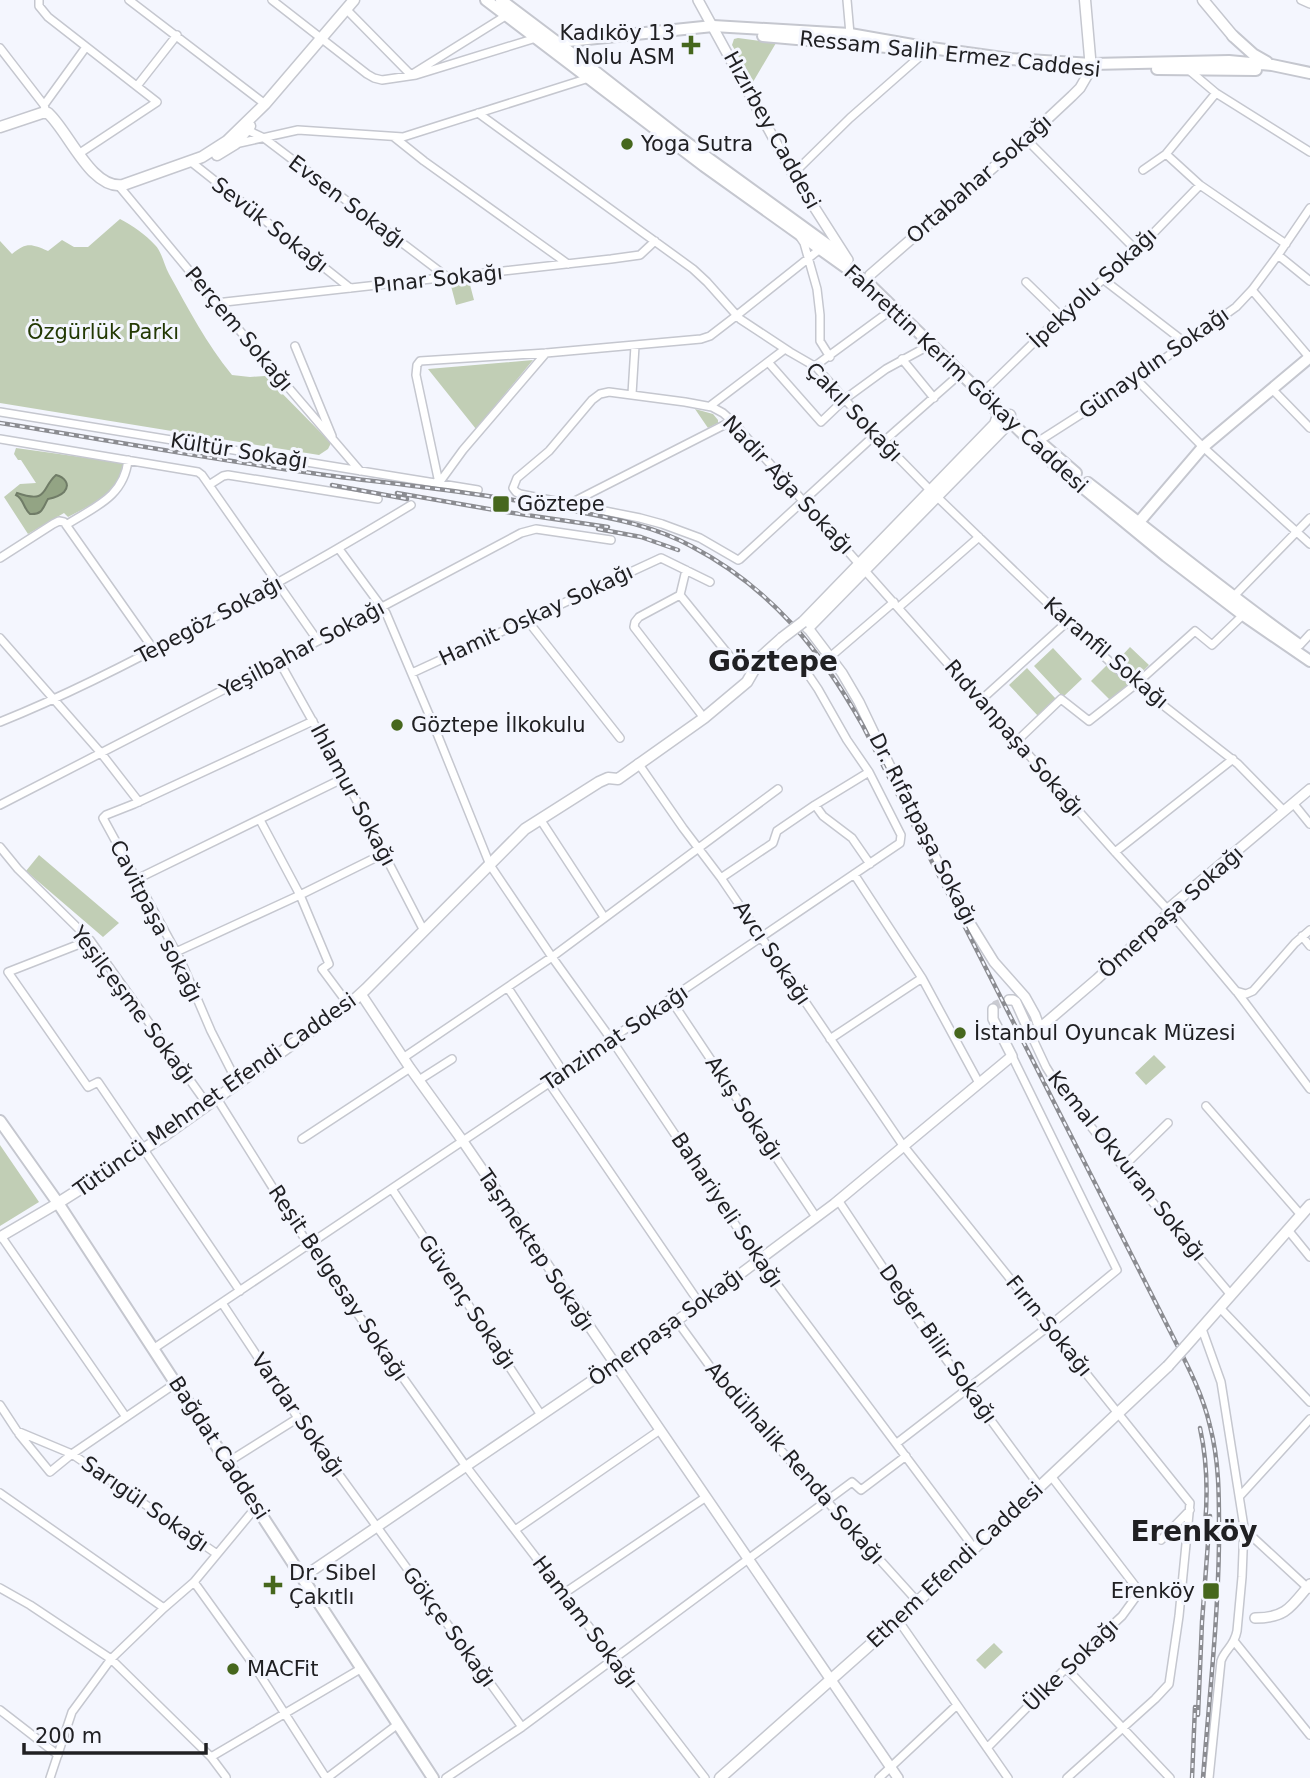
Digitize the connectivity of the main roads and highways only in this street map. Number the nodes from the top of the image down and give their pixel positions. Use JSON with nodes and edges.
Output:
{"nodes":[{"id":1,"x":354,"y":0,"type":"edge"},
{"id":2,"x":486,"y":0,"type":"edge"},
{"id":3,"x":501,"y":0,"type":"edge"},
{"id":4,"x":1085,"y":0,"type":"edge"},
{"id":5,"x":1203,"y":0,"type":"edge"},
{"id":6,"x":713,"y":26,"type":"junction"},
{"id":7,"x":1233,"y":36,"type":"junction"},
{"id":8,"x":593,"y":38,"type":"junction"},
{"id":9,"x":558,"y":43,"type":"junction"},
{"id":10,"x":925,"y":50,"type":"junction"},
{"id":11,"x":570,"y":51,"type":"junction"},
{"id":12,"x":572,"y":65,"type":"junction"},
{"id":13,"x":1272,"y":65,"type":"junction"},
{"id":14,"x":1091,"y":66,"type":"junction"},
{"id":15,"x":1235,"y":66,"type":"junction"},
{"id":16,"x":1310,"y":73,"type":"edge"},
{"id":17,"x":0,"y":127,"type":"edge"},
{"id":18,"x":243,"y":130,"type":"junction"},
{"id":19,"x":202,"y":157,"type":"junction"},
{"id":20,"x":871,"y":281,"type":"junction"},
{"id":21,"x":1310,"y":357,"type":"edge"},
{"id":22,"x":994,"y":407,"type":"junction"},
{"id":23,"x":1009,"y":417,"type":"junction"},
{"id":24,"x":934,"y":494,"type":"junction"},
{"id":25,"x":1120,"y":517,"type":"junction"},
{"id":26,"x":1139,"y":522,"type":"junction"},
{"id":27,"x":1310,"y":653,"type":"edge"},
{"id":28,"x":1310,"y":661,"type":"edge"},
{"id":29,"x":0,"y":1121,"type":"edge"},
{"id":30,"x":58,"y":1203,"type":"junction"},
{"id":31,"x":1310,"y":1205,"type":"edge"},
{"id":32,"x":433,"y":1778,"type":"edge"},
{"id":33,"x":719,"y":1778,"type":"edge"}],
"edges":[{"from":1,"to":18,"type":"main road"},
{"from":2,"to":12,"type":"main road","name":"Fahrettin Kerim Gökay Caddesi"},
{"from":3,"to":9,"type":"main road","name":"Fahrettin Kerim Gökay Caddesi"},
{"from":4,"to":14,"type":"main road"},
{"from":5,"to":7,"type":"main road"},
{"from":6,"to":8,"type":"main road","name":"Ressam Salih Ermez Caddesi"},
{"from":6,"to":10,"type":"main road","name":"Ressam Salih Ermez Caddesi"},
{"from":6,"to":10,"type":"main road","name":"Ressam Salih Ermez Caddesi"},
{"from":7,"to":13,"type":"main road"},
{"from":7,"to":15,"type":"main road"},
{"from":8,"to":9,"type":"main road","name":"Ressam Salih Ermez Caddesi"},
{"from":8,"to":11,"type":"main road"},
{"from":9,"to":11,"type":"main road","name":"Fahrettin Kerim Gökay Caddesi"},
{"from":10,"to":14,"type":"main road","name":"Ressam Salih Ermez Caddesi"},
{"from":11,"to":12,"type":"main road"},
{"from":11,"to":20,"type":"main road","name":"Fahrettin Kerim Gökay Caddesi"},
{"from":12,"to":20,"type":"main road","name":"Fahrettin Kerim Gökay Caddesi"},
{"from":13,"to":15,"type":"main road","name":"Ressam Salih Ermez Caddesi"},
{"from":13,"to":16,"type":"main road","name":"Ressam Salih Ermez Caddesi"},
{"from":14,"to":15,"type":"main road","name":"Ressam Salih Ermez Caddesi"},
{"from":14,"to":15,"type":"main road","name":"Ressam Salih Ermez Caddesi"},
{"from":17,"to":19,"type":"main road"},
{"from":18,"to":19,"type":"main road"},
{"from":18,"to":19,"type":"main road"},
{"from":20,"to":22,"type":"main road","name":"Fahrettin Kerim Gökay Caddesi"},
{"from":20,"to":23,"type":"main road","name":"Fahrettin Kerim Gökay Caddesi"},
{"from":21,"to":26,"type":"main road"},
{"from":22,"to":23,"type":"main road","name":"Fahrettin Kerim Gökay Caddesi"},
{"from":22,"to":24,"type":"main road"},
{"from":23,"to":24,"type":"main road"},
{"from":23,"to":25,"type":"main road","name":"Fahrettin Kerim Gökay Caddesi"},
{"from":23,"to":26,"type":"main road","name":"Fahrettin Kerim Gökay Caddesi"},
{"from":24,"to":30,"type":"main road","name":"Tütüncü Mehmet Efendi Caddesi","bridge":true},
{"from":25,"to":26,"type":"main road"},
{"from":25,"to":28,"type":"main road","name":"Fahrettin Kerim Gökay Caddesi"},
{"from":26,"to":27,"type":"main road","name":"Fahrettin Kerim Gökay Caddesi"},
{"from":29,"to":30,"type":"main road","name":"Bağdat Caddesi"},
{"from":30,"to":32,"type":"main road","name":"Bağdat Caddesi"},
{"from":31,"to":33,"type":"main road","name":"Ethem Efendi Caddesi","bridge":true}]}
